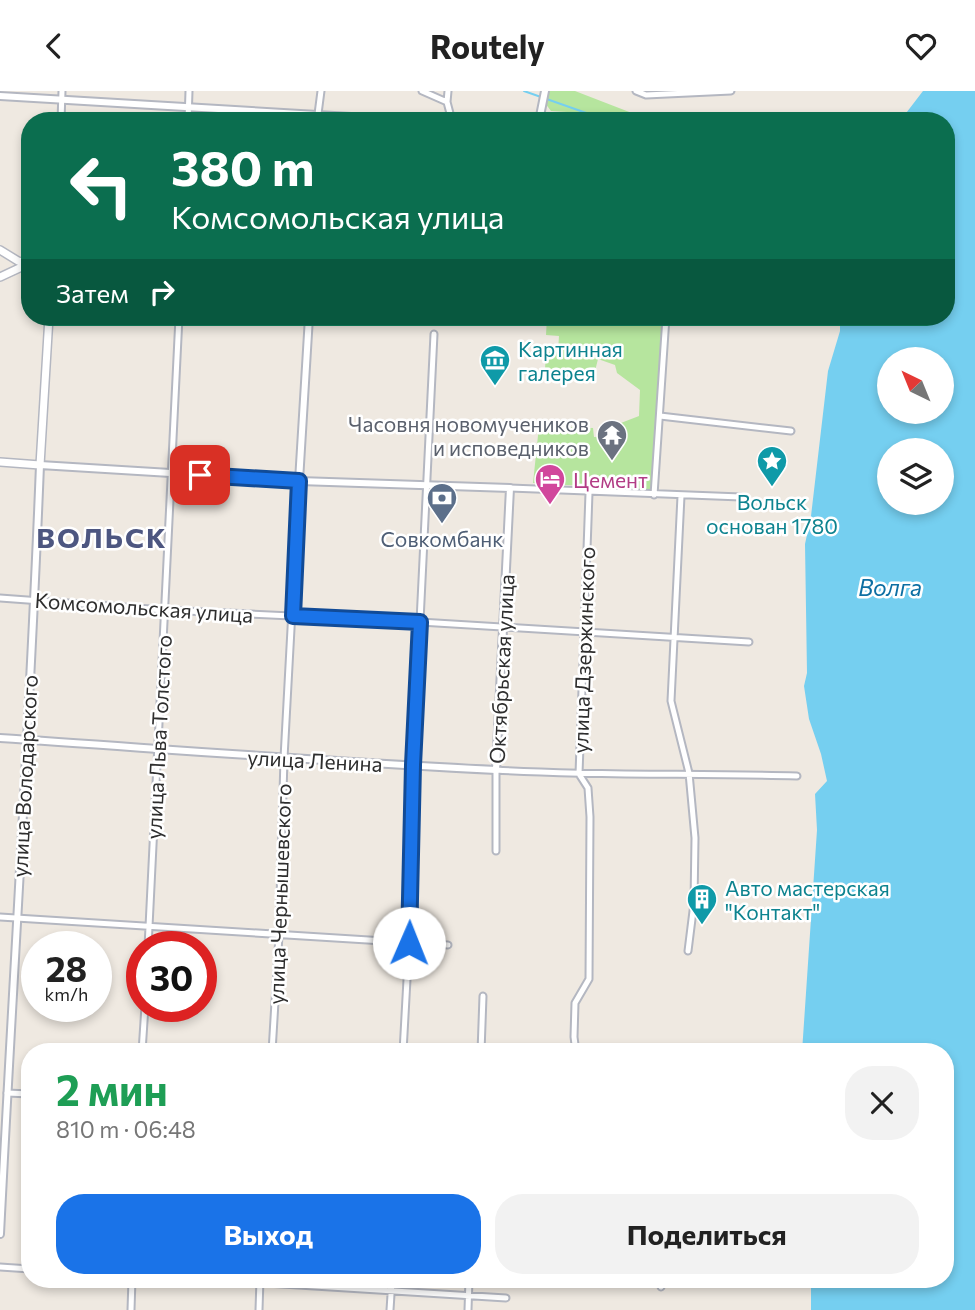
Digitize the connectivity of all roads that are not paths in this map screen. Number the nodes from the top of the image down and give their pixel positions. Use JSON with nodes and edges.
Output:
{"nodes":[{"id":1,"x":62,"y":91,"type":"edge"},
{"id":2,"x":190,"y":91,"type":"edge"},
{"id":3,"x":321,"y":91,"type":"edge"},
{"id":4,"x":422,"y":91,"type":"edge"},
{"id":5,"x":448,"y":91,"type":"edge"},
{"id":6,"x":635,"y":91,"type":"edge"},
{"id":7,"x":731,"y":91,"type":"edge"},
{"id":8,"x":545,"y":92,"type":"edge"},
{"id":9,"x":0,"y":96,"type":"edge"},
{"id":10,"x":62,"y":100,"type":"junction"},
{"id":11,"x":447,"y":103,"type":"junction"},
{"id":12,"x":189,"y":107,"type":"junction"},
{"id":13,"x":61,"y":112,"type":"edge"},
{"id":14,"x":189,"y":112,"type":"edge"},
{"id":15,"x":254,"y":112,"type":"edge"},
{"id":16,"x":319,"y":112,"type":"edge"},
{"id":17,"x":450,"y":112,"type":"edge"},
{"id":18,"x":540,"y":112,"type":"edge"},
{"id":19,"x":0,"y":250,"type":"edge"},
{"id":20,"x":8,"y":256,"type":"junction"},
{"id":21,"x":21,"y":261,"type":"edge"},
{"id":22,"x":21,"y":267,"type":"edge"},
{"id":23,"x":3,"y":275,"type":"edge"},
{"id":24,"x":48,"y":326,"type":"edge"},
{"id":25,"x":178,"y":326,"type":"edge"},
{"id":26,"x":308,"y":326,"type":"edge"},
{"id":27,"x":665,"y":326,"type":"edge"},
{"id":28,"x":434,"y":334,"type":"dead end"},
{"id":29,"x":660,"y":416,"type":"junction"},
{"id":30,"x":791,"y":431,"type":"dead end"},
{"id":31,"x":0,"y":462,"type":"edge"},
{"id":32,"x":40,"y":465,"type":"junction"},
{"id":33,"x":170,"y":473,"type":"junction"},
{"id":34,"x":299,"y":481,"type":"junction"},
{"id":35,"x":425,"y":485,"type":"junction"},
{"id":36,"x":510,"y":488,"type":"junction"},
{"id":37,"x":589,"y":493,"type":"junction"},
{"id":38,"x":654,"y":495,"type":"junction"},
{"id":39,"x":681,"y":496,"type":"junction"},
{"id":40,"x":741,"y":497,"type":"dead end"},
{"id":41,"x":0,"y":598,"type":"edge"},
{"id":42,"x":34,"y":600,"type":"junction"},
{"id":43,"x":164,"y":610,"type":"junction"},
{"id":44,"x":293,"y":616,"type":"junction"},
{"id":45,"x":420,"y":622,"type":"junction"},
{"id":46,"x":504,"y":628,"type":"junction"},
{"id":47,"x":583,"y":631,"type":"junction"},
{"id":48,"x":673,"y":637,"type":"junction"},
{"id":49,"x":749,"y":642,"type":"dead end"},
{"id":50,"x":0,"y":739,"type":"edge"},
{"id":51,"x":25,"y":740,"type":"junction"},
{"id":52,"x":157,"y":750,"type":"junction"},
{"id":53,"x":284,"y":758,"type":"junction"},
{"id":54,"x":413,"y":765,"type":"junction"},
{"id":55,"x":496,"y":770,"type":"junction"},
{"id":56,"x":690,"y":773,"type":"junction"},
{"id":57,"x":579,"y":774,"type":"junction"},
{"id":58,"x":797,"y":776,"type":"dead end"},
{"id":59,"x":496,"y":851,"type":"dead end"},
{"id":60,"x":0,"y":917,"type":"edge"},
{"id":61,"x":17,"y":918,"type":"junction"},
{"id":62,"x":149,"y":926,"type":"junction"},
{"id":63,"x":149,"y":931,"type":"edge"},
{"id":64,"x":279,"y":935,"type":"junction"},
{"id":65,"x":409,"y":943,"type":"junction"},
{"id":66,"x":448,"y":945,"type":"dead end"},
{"id":67,"x":688,"y":951,"type":"dead end"},
{"id":68,"x":483,"y":996,"type":"dead end"},
{"id":69,"x":144,"y":1022,"type":"edge"},
{"id":70,"x":143,"y":1043,"type":"edge"},
{"id":71,"x":273,"y":1043,"type":"edge"},
{"id":72,"x":403,"y":1043,"type":"edge"},
{"id":73,"x":481,"y":1043,"type":"edge"},
{"id":74,"x":575,"y":1043,"type":"edge"},
{"id":75,"x":4,"y":1092,"type":"edge"},
{"id":76,"x":0,"y":1234,"type":"edge"},
{"id":77,"x":0,"y":1267,"type":"edge"},
{"id":78,"x":21,"y":1268,"type":"edge"},
{"id":79,"x":132,"y":1288,"type":"edge"},
{"id":80,"x":260,"y":1288,"type":"edge"},
{"id":81,"x":348,"y":1288,"type":"edge"},
{"id":82,"x":469,"y":1288,"type":"edge"},
{"id":83,"x":392,"y":1291,"type":"junction"},
{"id":84,"x":469,"y":1296,"type":"junction"},
{"id":85,"x":506,"y":1298,"type":"dead end"},
{"id":86,"x":131,"y":1310,"type":"edge"},
{"id":87,"x":258,"y":1310,"type":"edge"},
{"id":88,"x":390,"y":1310,"type":"edge"},
{"id":89,"x":468,"y":1310,"type":"edge"}],
"edges":[{"from":1,"to":10,"type":"street"},
{"from":2,"to":12,"type":"street"},
{"from":3,"to":16,"type":"street"},
{"from":4,"to":11,"type":"street"},
{"from":5,"to":11,"type":"street"},
{"from":6,"to":7,"type":"street"},
{"from":8,"to":18,"type":"street"},
{"from":9,"to":10,"type":"street"},
{"from":10,"to":12,"type":"street"},
{"from":10,"to":13,"type":"street"},
{"from":11,"to":17,"type":"street"},
{"from":12,"to":14,"type":"street"},
{"from":12,"to":15,"type":"street"},
{"from":19,"to":20,"type":"main road"},
{"from":20,"to":21,"type":"main road"},
{"from":20,"to":23,"type":"main road"},
{"from":22,"to":23,"type":"main road"},
{"from":24,"to":32,"type":"main road","name":"улица Володарского"},
{"from":25,"to":33,"type":"street","name":"улица Льва Толстого"},
{"from":26,"to":34,"type":"street","name":"улица Чернышевского"},
{"from":27,"to":29,"type":"street"},
{"from":28,"to":35,"type":"street"},
{"from":29,"to":30,"type":"street"},
{"from":29,"to":38,"type":"street"},
{"from":31,"to":32,"type":"main road"},
{"from":32,"to":33,"type":"street"},
{"from":32,"to":42,"type":"street","name":"улица Володарского"},
{"from":33,"to":34,"type":"street"},
{"from":33,"to":43,"type":"street","name":"улица Льва Толстого"},
{"from":34,"to":35,"type":"street"},
{"from":34,"to":44,"type":"street","name":"улица Чернышевского"},
{"from":35,"to":36,"type":"street"},
{"from":35,"to":45,"type":"street"},
{"from":36,"to":37,"type":"street"},
{"from":36,"to":46,"type":"street","name":"Октябрьская улица"},
{"from":37,"to":38,"type":"street"},
{"from":37,"to":47,"type":"street","name":"улица Дзержинского"},
{"from":38,"to":39,"type":"street"},
{"from":39,"to":40,"type":"street"},
{"from":39,"to":48,"type":"street"},
{"from":41,"to":42,"type":"street","name":"Комсомольская улица"},
{"from":42,"to":43,"type":"street","name":"Комсомольская улица"},
{"from":42,"to":51,"type":"street","name":"улица Володарского"},
{"from":43,"to":44,"type":"street","name":"Комсомольская улица"},
{"from":43,"to":52,"type":"street","name":"улица Льва Толстого"},
{"from":44,"to":45,"type":"street","name":"Комсомольская улица"},
{"from":44,"to":53,"type":"street","name":"улица Чернышевского"},
{"from":45,"to":46,"type":"street","name":"Комсомольская улица"},
{"from":45,"to":54,"type":"street"},
{"from":46,"to":47,"type":"street","name":"Комсомольская улица"},
{"from":46,"to":55,"type":"street","name":"Октябрьская улица"},
{"from":47,"to":48,"type":"street","name":"Комсомольская улица"},
{"from":47,"to":57,"type":"street","name":"улица Дзержинского"},
{"from":48,"to":49,"type":"street","name":"Комсомольская улица"},
{"from":48,"to":56,"type":"street"},
{"from":50,"to":51,"type":"street","name":"улица Ленина"},
{"from":51,"to":52,"type":"street","name":"улица Ленина"},
{"from":51,"to":61,"type":"street","name":"улица Володарского"},
{"from":52,"to":53,"type":"street","name":"улица Ленина"},
{"from":52,"to":62,"type":"street","name":"улица Льва Толстого"},
{"from":53,"to":54,"type":"street","name":"улица Ленина"},
{"from":53,"to":64,"type":"street","name":"улица Чернышевского"},
{"from":54,"to":55,"type":"street","name":"улица Ленина"},
{"from":54,"to":65,"type":"street"},
{"from":55,"to":57,"type":"street","name":"улица Ленина"},
{"from":55,"to":59,"type":"street","name":"Октябрьская улица"},
{"from":56,"to":57,"type":"street","name":"улица Ленина"},
{"from":56,"to":58,"type":"street","name":"улица Ленина"},
{"from":56,"to":67,"type":"street"},
{"from":57,"to":74,"type":"street","name":"улица Дзержинского"},
{"from":60,"to":61,"type":"street"},
{"from":61,"to":62,"type":"street"},
{"from":61,"to":75,"type":"street","name":"улица Володарского"},
{"from":62,"to":63,"type":"street","name":"улица Льва Толстого"},
{"from":62,"to":64,"type":"street"},
{"from":64,"to":65,"type":"street"},
{"from":64,"to":71,"type":"street","name":"улица Чернышевского"},
{"from":65,"to":66,"type":"street"},
{"from":65,"to":72,"type":"street"},
{"from":68,"to":73,"type":"street"},
{"from":69,"to":70,"type":"street"},
{"from":75,"to":76,"type":"street","name":"улица Володарского"},
{"from":77,"to":78,"type":"street"},
{"from":79,"to":86,"type":"street"},
{"from":80,"to":87,"type":"street"},
{"from":81,"to":83,"type":"street"},
{"from":82,"to":84,"type":"street"},
{"from":83,"to":84,"type":"street"},
{"from":83,"to":88,"type":"street"},
{"from":84,"to":85,"type":"street"},
{"from":84,"to":89,"type":"street"}]}
